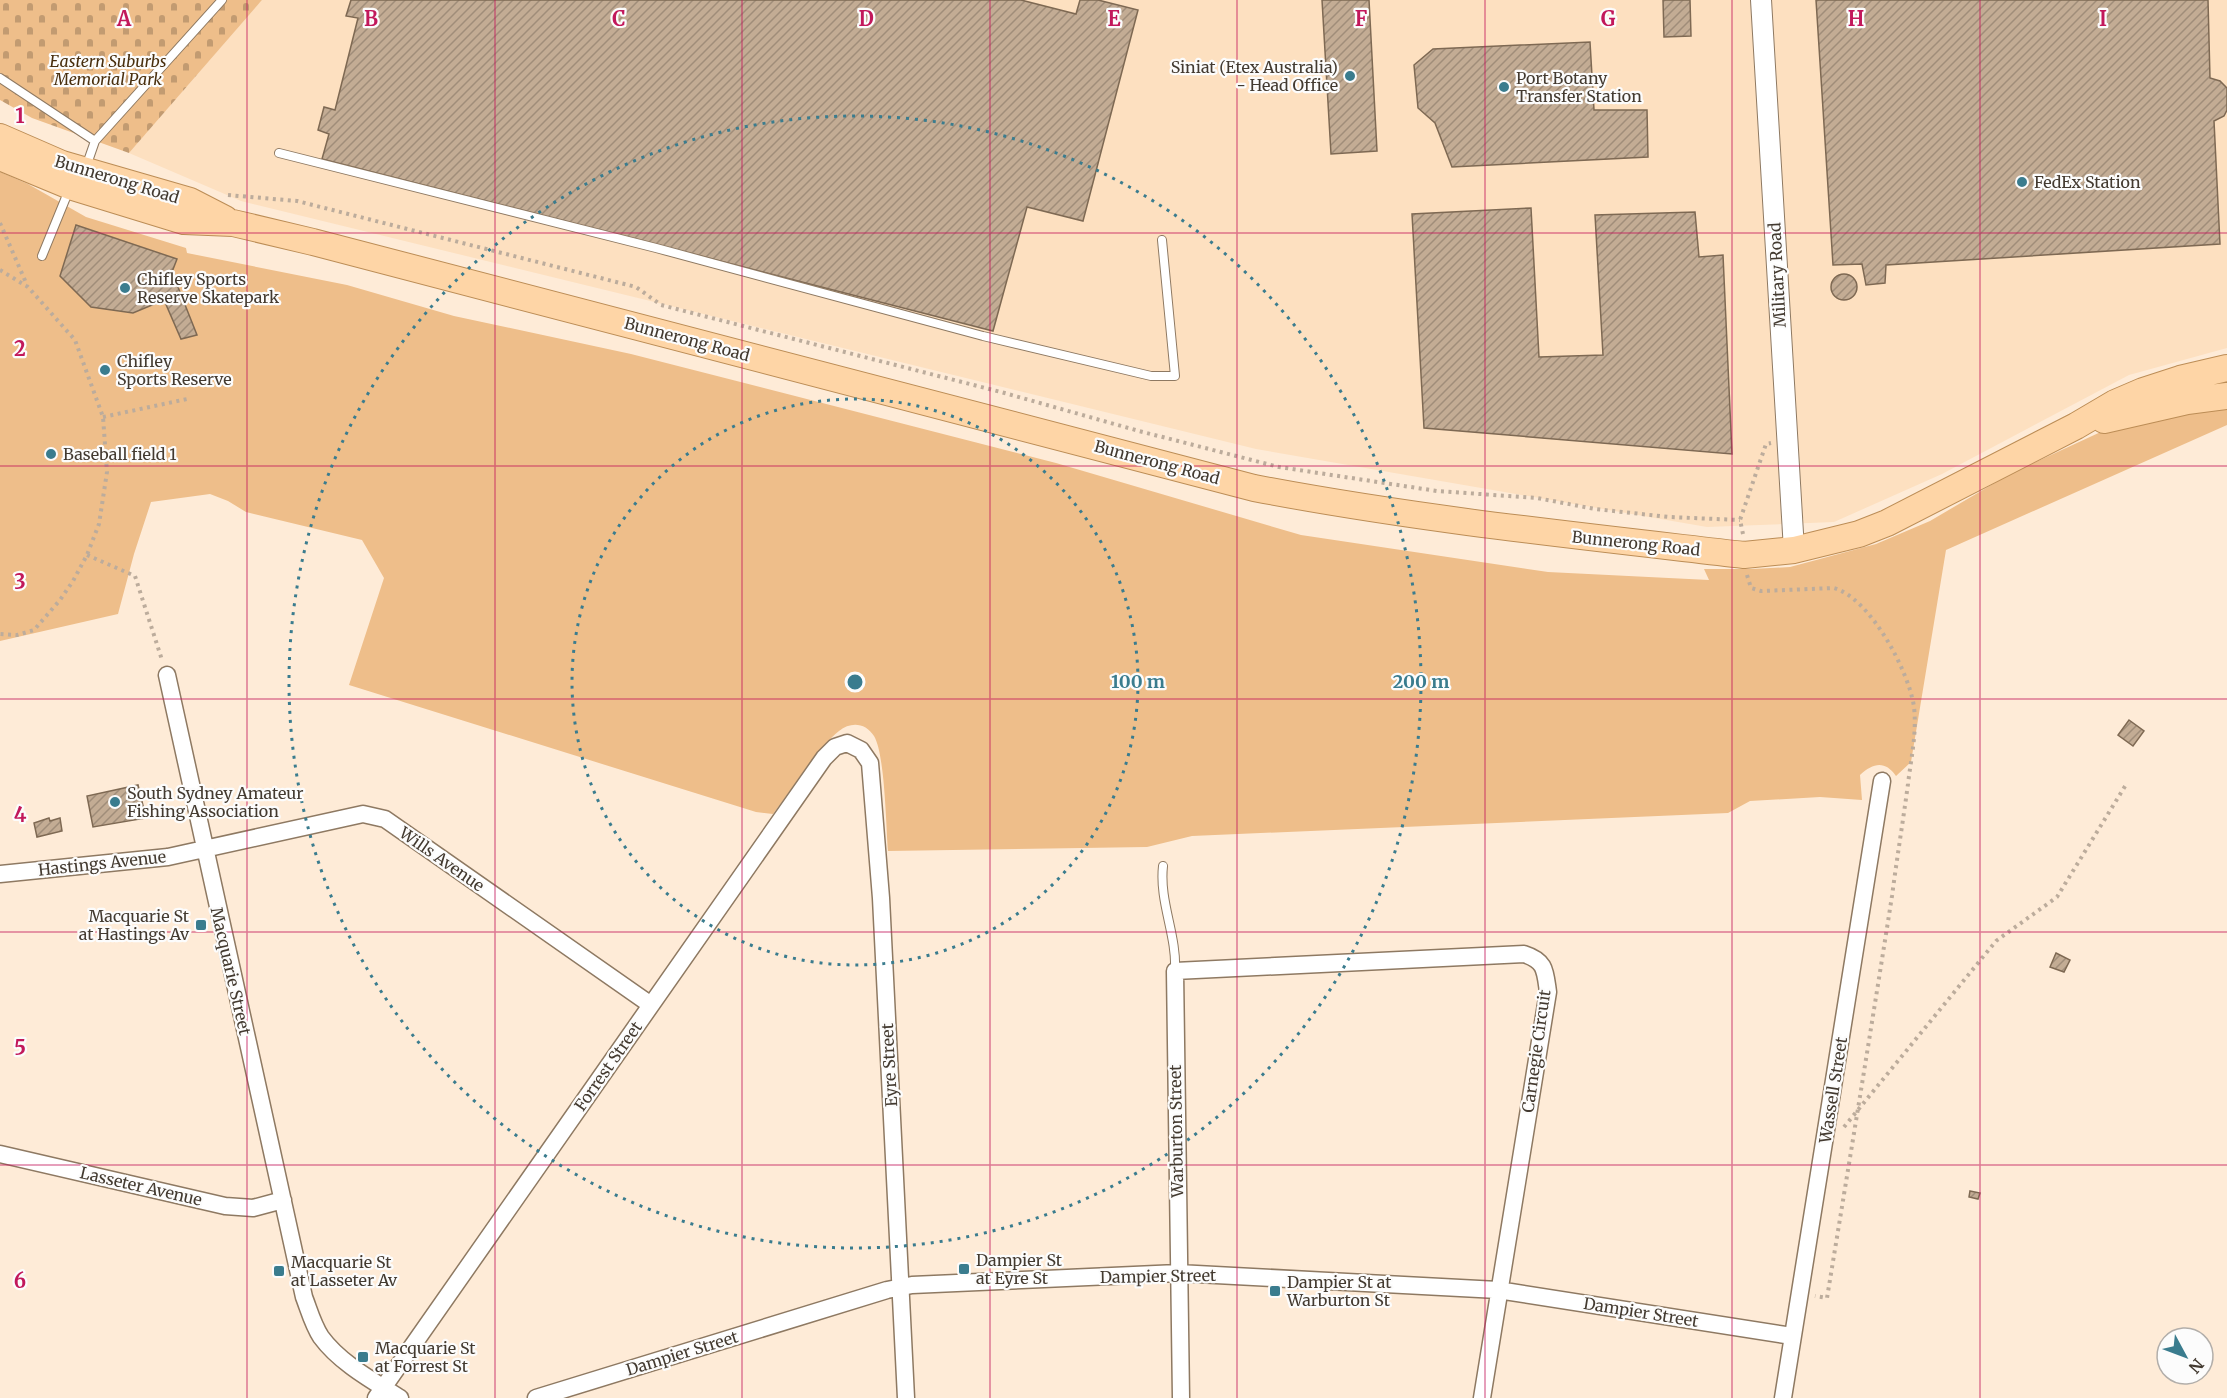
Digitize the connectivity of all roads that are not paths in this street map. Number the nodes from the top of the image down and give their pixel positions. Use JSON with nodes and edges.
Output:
{"nodes":[{"id":1,"x":222,"y":0,"type":"edge"},
{"id":2,"x":1761,"y":0,"type":"edge"},
{"id":3,"x":0,"y":78,"type":"edge"},
{"id":4,"x":0,"y":137,"type":"edge"},
{"id":5,"x":95,"y":141,"type":"junction"},
{"id":6,"x":279,"y":153,"type":"dead end"},
{"id":7,"x":0,"y":157,"type":"edge"},
{"id":8,"x":77,"y":178,"type":"junction"},
{"id":9,"x":1162,"y":240,"type":"dead end"},
{"id":10,"x":42,"y":256,"type":"dead end"},
{"id":11,"x":2227,"y":368,"type":"edge"},
{"id":12,"x":2227,"y":396,"type":"edge"},
{"id":13,"x":2076,"y":426,"type":"junction"},
{"id":14,"x":1794,"y":550,"type":"junction"},
{"id":15,"x":168,"y":675,"type":"road end"},
{"id":16,"x":848,"y":743,"type":"joint"},
{"id":17,"x":1882,"y":781,"type":"dead end"},
{"id":18,"x":204,"y":849,"type":"junction"},
{"id":19,"x":1163,"y":866,"type":"dead end"},
{"id":20,"x":0,"y":874,"type":"edge"},
{"id":21,"x":1175,"y":971,"type":"junction"},
{"id":22,"x":651,"y":1005,"type":"junction"},
{"id":23,"x":0,"y":1154,"type":"edge"},
{"id":24,"x":283,"y":1200,"type":"junction"},
{"id":25,"x":1178,"y":1273,"type":"junction"},
{"id":26,"x":901,"y":1288,"type":"junction"},
{"id":27,"x":1498,"y":1290,"type":"junction"},
{"id":28,"x":1792,"y":1336,"type":"junction"},
{"id":29,"x":380,"y":1393,"type":"edge"},
{"id":30,"x":400,"y":1398,"type":"edge"},
{"id":31,"x":536,"y":1398,"type":"edge"},
{"id":32,"x":906,"y":1398,"type":"edge"},
{"id":33,"x":1181,"y":1398,"type":"edge"},
{"id":34,"x":1482,"y":1398,"type":"edge"},
{"id":35,"x":1783,"y":1398,"type":"edge"}],
"edges":[{"from":1,"to":5,"type":"lane"},
{"from":2,"to":14,"type":"street","name":"Military Road"},
{"from":3,"to":5,"type":"lane"},
{"from":4,"to":8,"type":"main road","name":"Bunnerong Road"},
{"from":5,"to":8,"type":"lane"},
{"from":6,"to":9,"type":"lane"},
{"from":7,"to":8,"type":"main road","name":"Bunnerong Road"},
{"from":8,"to":10,"type":"lane"},
{"from":8,"to":14,"type":"main road","name":"Bunnerong Road"},
{"from":11,"to":13,"type":"main road","name":"Bunnerong Road"},
{"from":12,"to":13,"type":"main road","name":"Bunnerong Road"},
{"from":13,"to":14,"type":"main road","name":"Bunnerong Road"},
{"from":15,"to":18,"type":"street","name":"Macquarie Street"},
{"from":16,"to":22,"type":"street","name":"Forrest Street"},
{"from":16,"to":26,"type":"street","name":"Eyre Street"},
{"from":17,"to":28,"type":"street","name":"Wassell Street"},
{"from":18,"to":20,"type":"street","name":"Hastings Avenue"},
{"from":18,"to":22,"type":"street","name":"Wills Avenue"},
{"from":18,"to":24,"type":"street","name":"Macquarie Street"},
{"from":19,"to":21,"type":"lane","name":"Warburton Street"},
{"from":21,"to":25,"type":"street","name":"Warburton Street"},
{"from":21,"to":27,"type":"street","name":"Carnegie Circuit"},
{"from":22,"to":29,"type":"street","name":"Forrest Street"},
{"from":23,"to":24,"type":"street","name":"Lasseter Avenue"},
{"from":24,"to":29,"type":"street","name":"Macquarie Street"},
{"from":25,"to":26,"type":"street","name":"Dampier Street"},
{"from":25,"to":27,"type":"street","name":"Dampier Street"},
{"from":25,"to":33,"type":"street","name":"Warburton Street"},
{"from":26,"to":31,"type":"street","name":"Dampier Street"},
{"from":26,"to":32,"type":"street","name":"Eyre Street"},
{"from":27,"to":28,"type":"street","name":"Dampier Street"},
{"from":27,"to":34,"type":"street","name":"Carnegie Circuit"},
{"from":28,"to":35,"type":"street","name":"Wassell Street"},
{"from":29,"to":30,"type":"street"}]}
